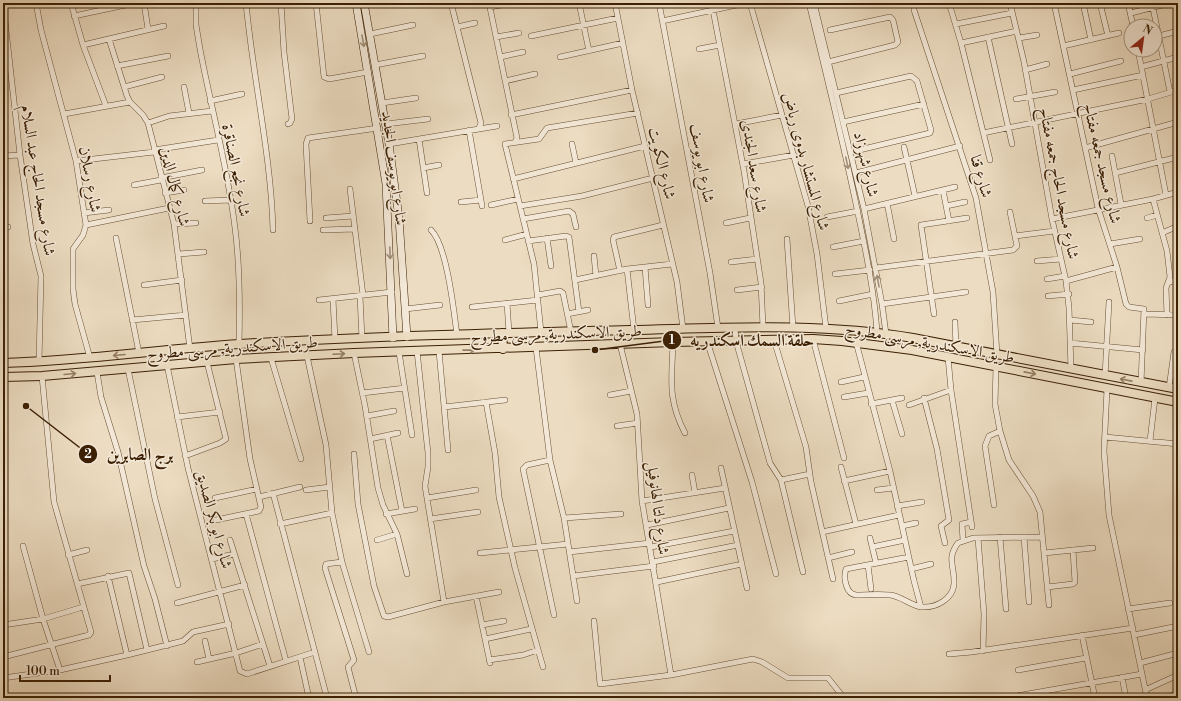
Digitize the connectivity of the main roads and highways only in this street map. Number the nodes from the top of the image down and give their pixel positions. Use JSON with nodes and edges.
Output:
{"nodes":[{"id":1,"x":505,"y":333,"type":"junction"},
{"id":2,"x":278,"y":342,"type":"junction"},
{"id":3,"x":503,"y":349,"type":"junction"},
{"id":4,"x":275,"y":357,"type":"junction"},
{"id":5,"x":3,"y":363,"type":"edge"},
{"id":6,"x":3,"y":377,"type":"edge"},
{"id":7,"x":1178,"y":389,"type":"edge"},
{"id":8,"x":1178,"y":402,"type":"edge"}],
"edges":[{"from":1,"to":2,"type":"main road","name":"طريق الاسكندرية, مرسى مطروح"},
{"from":1,"to":3,"type":"main road"},
{"from":7,"to":1,"type":"main road","name":"طريق الاسكندرية, مرسى مطروح","one_way":true},
{"from":2,"to":4,"type":"main road"},
{"from":2,"to":5,"type":"main road","name":"طريق الاسكندرية, مرسى مطروح","one_way":true},
{"from":4,"to":3,"type":"main road","name":"طريق الاسكندرية, مرسى مطروح","one_way":true},
{"from":3,"to":8,"type":"main road","name":"طريق الاسكندرية, مرسى مطروح","one_way":true},
{"from":6,"to":4,"type":"main road","name":"طريق الاسكندرية, مرسى مطروح","one_way":true}]}
